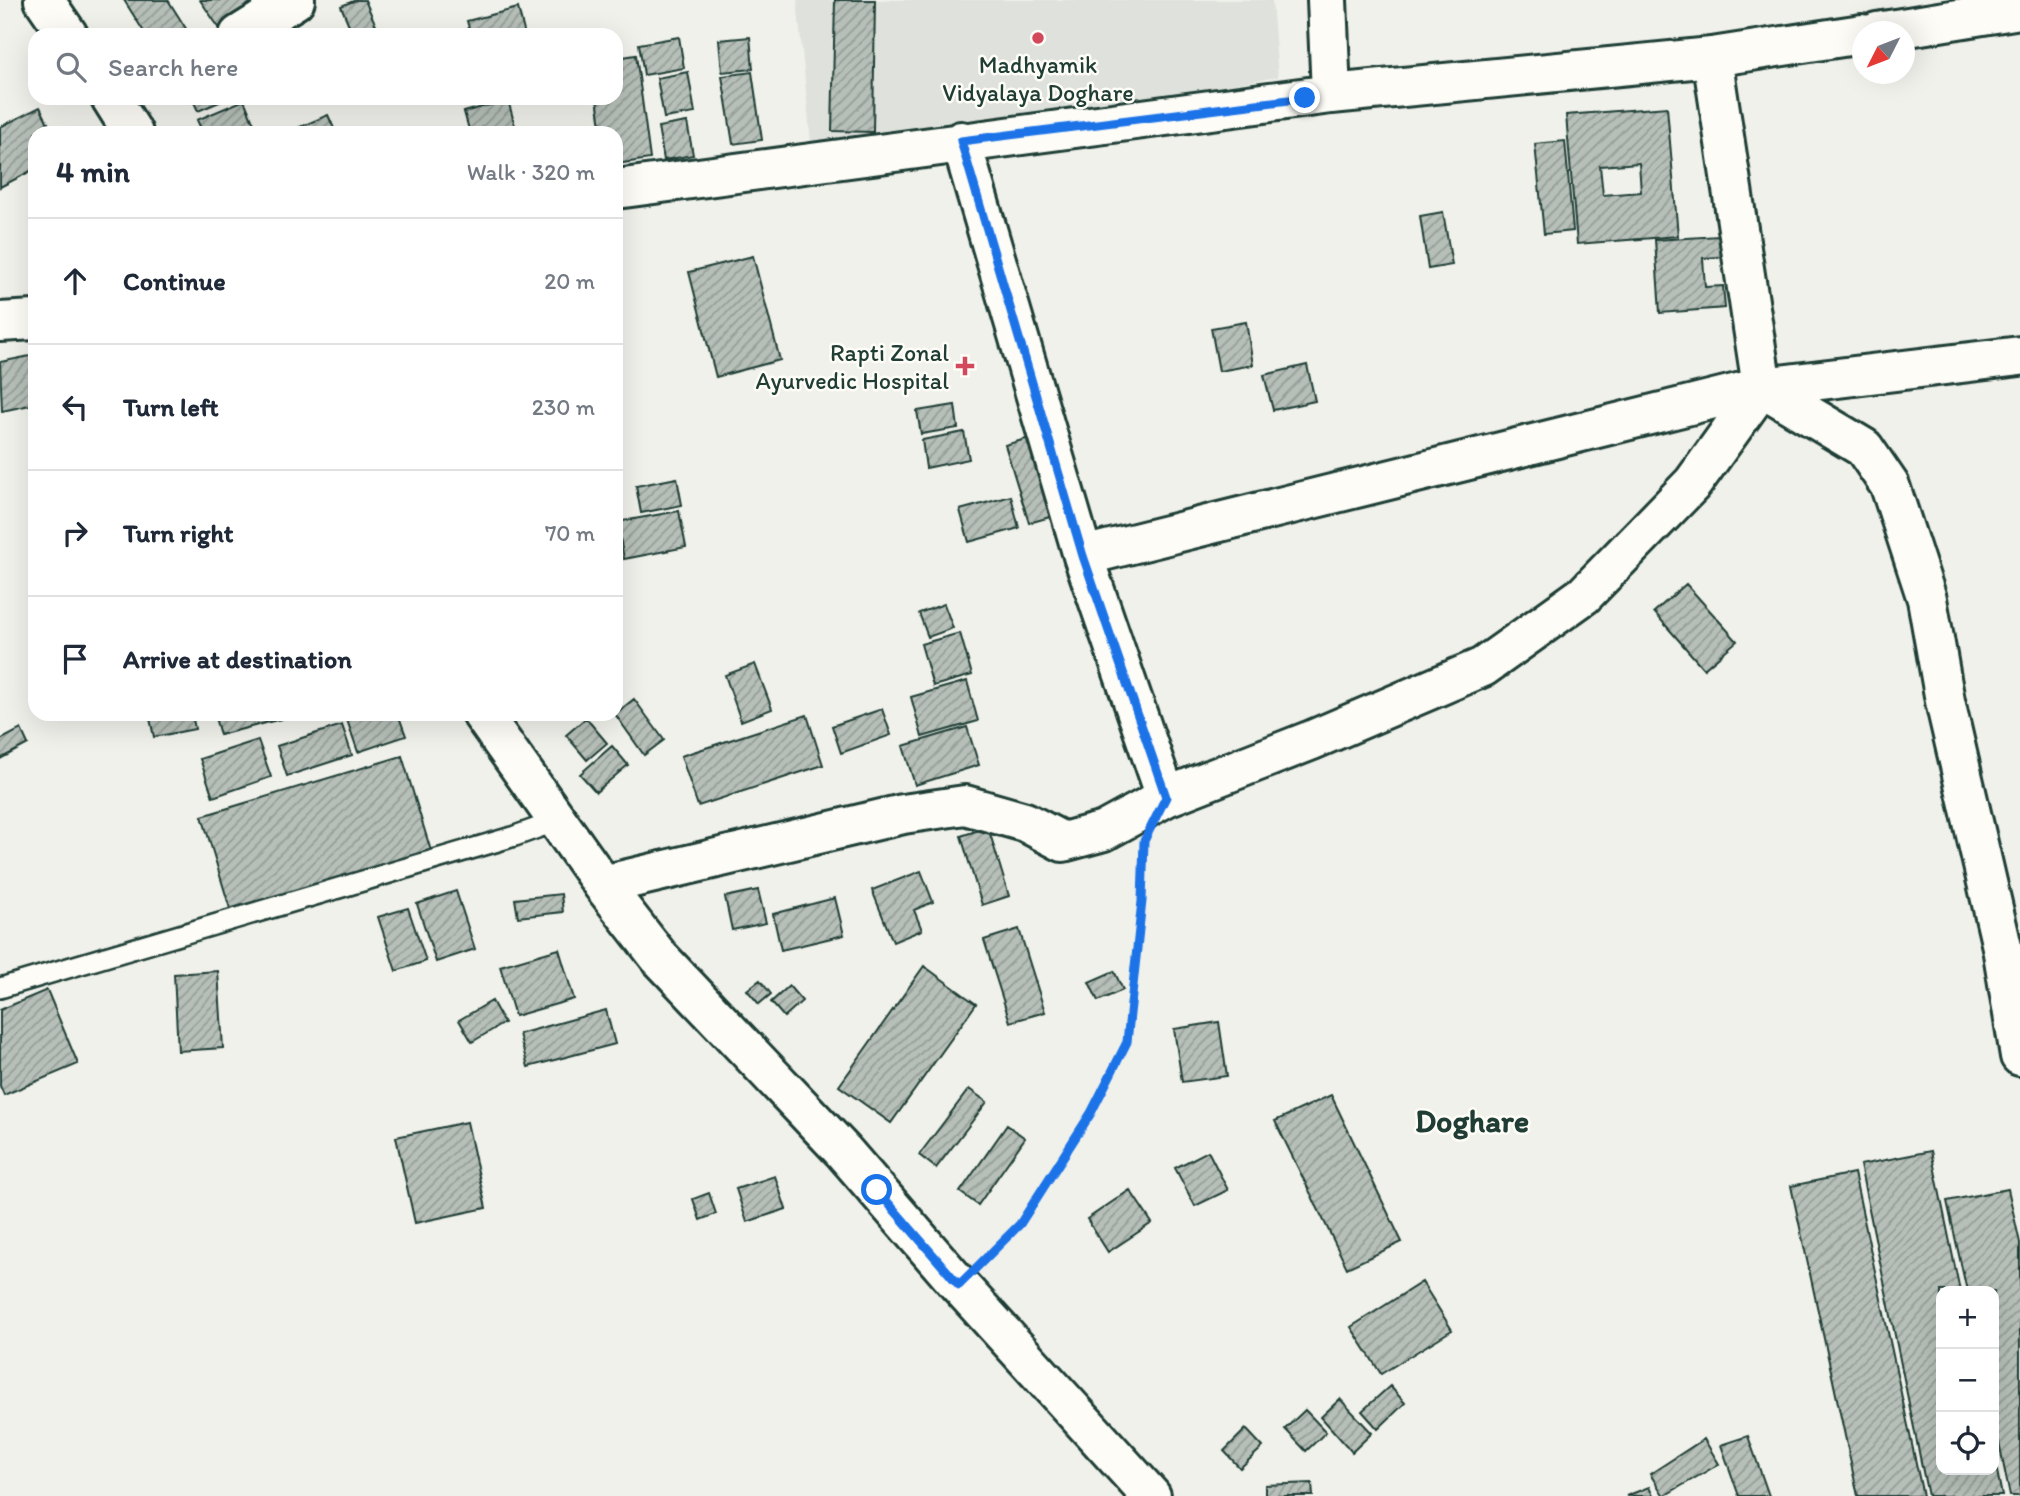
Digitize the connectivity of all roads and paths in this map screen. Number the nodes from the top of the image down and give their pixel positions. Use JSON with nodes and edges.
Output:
{"nodes":[{"id":1,"x":44,"y":0,"type":"edge"},
{"id":2,"x":295,"y":0,"type":"edge"},
{"id":3,"x":1327,"y":0,"type":"edge"},
{"id":4,"x":2020,"y":9,"type":"edge"},
{"id":5,"x":1915,"y":26,"type":"edge"},
{"id":6,"x":63,"y":28,"type":"edge"},
{"id":7,"x":250,"y":28,"type":"edge"},
{"id":8,"x":1852,"y":36,"type":"edge"},
{"id":9,"x":1712,"y":57,"type":"junction"},
{"id":10,"x":1331,"y":94,"type":"junction"},
{"id":11,"x":961,"y":141,"type":"junction"},
{"id":12,"x":623,"y":188,"type":"edge"},
{"id":13,"x":28,"y":320,"type":"edge"},
{"id":14,"x":0,"y":322,"type":"edge"},
{"id":15,"x":2020,"y":356,"type":"edge"},
{"id":16,"x":1762,"y":387,"type":"junction"},
{"id":17,"x":1083,"y":556,"type":"junction"},
{"id":18,"x":487,"y":721,"type":"edge"},
{"id":19,"x":1166,"y":797,"type":"junction"},
{"id":20,"x":557,"y":821,"type":"junction"},
{"id":21,"x":603,"y":886,"type":"junction"},
{"id":22,"x":0,"y":988,"type":"edge"},
{"id":23,"x":2020,"y":1056,"type":"edge"},
{"id":24,"x":959,"y":1285,"type":"junction"},
{"id":25,"x":1151,"y":1496,"type":"edge"}],
"edges":[{"from":1,"to":6,"type":"street"},
{"from":2,"to":7,"type":"street"},
{"from":3,"to":10,"type":"street"},
{"from":4,"to":5,"type":"street"},
{"from":8,"to":9,"type":"street"},
{"from":9,"to":10,"type":"street"},
{"from":9,"to":16,"type":"street"},
{"from":10,"to":11,"type":"street"},
{"from":11,"to":12,"type":"street"},
{"from":11,"to":17,"type":"street"},
{"from":13,"to":14,"type":"street"},
{"from":15,"to":16,"type":"street"},
{"from":16,"to":17,"type":"street"},
{"from":16,"to":19,"type":"street"},
{"from":16,"to":23,"type":"street"},
{"from":17,"to":19,"type":"street"},
{"from":18,"to":20,"type":"street"},
{"from":19,"to":21,"type":"street"},
{"from":19,"to":24,"type":"path"},
{"from":20,"to":21,"type":"street"},
{"from":20,"to":22,"type":"lane"},
{"from":21,"to":24,"type":"street"},
{"from":24,"to":25,"type":"street"}]}
